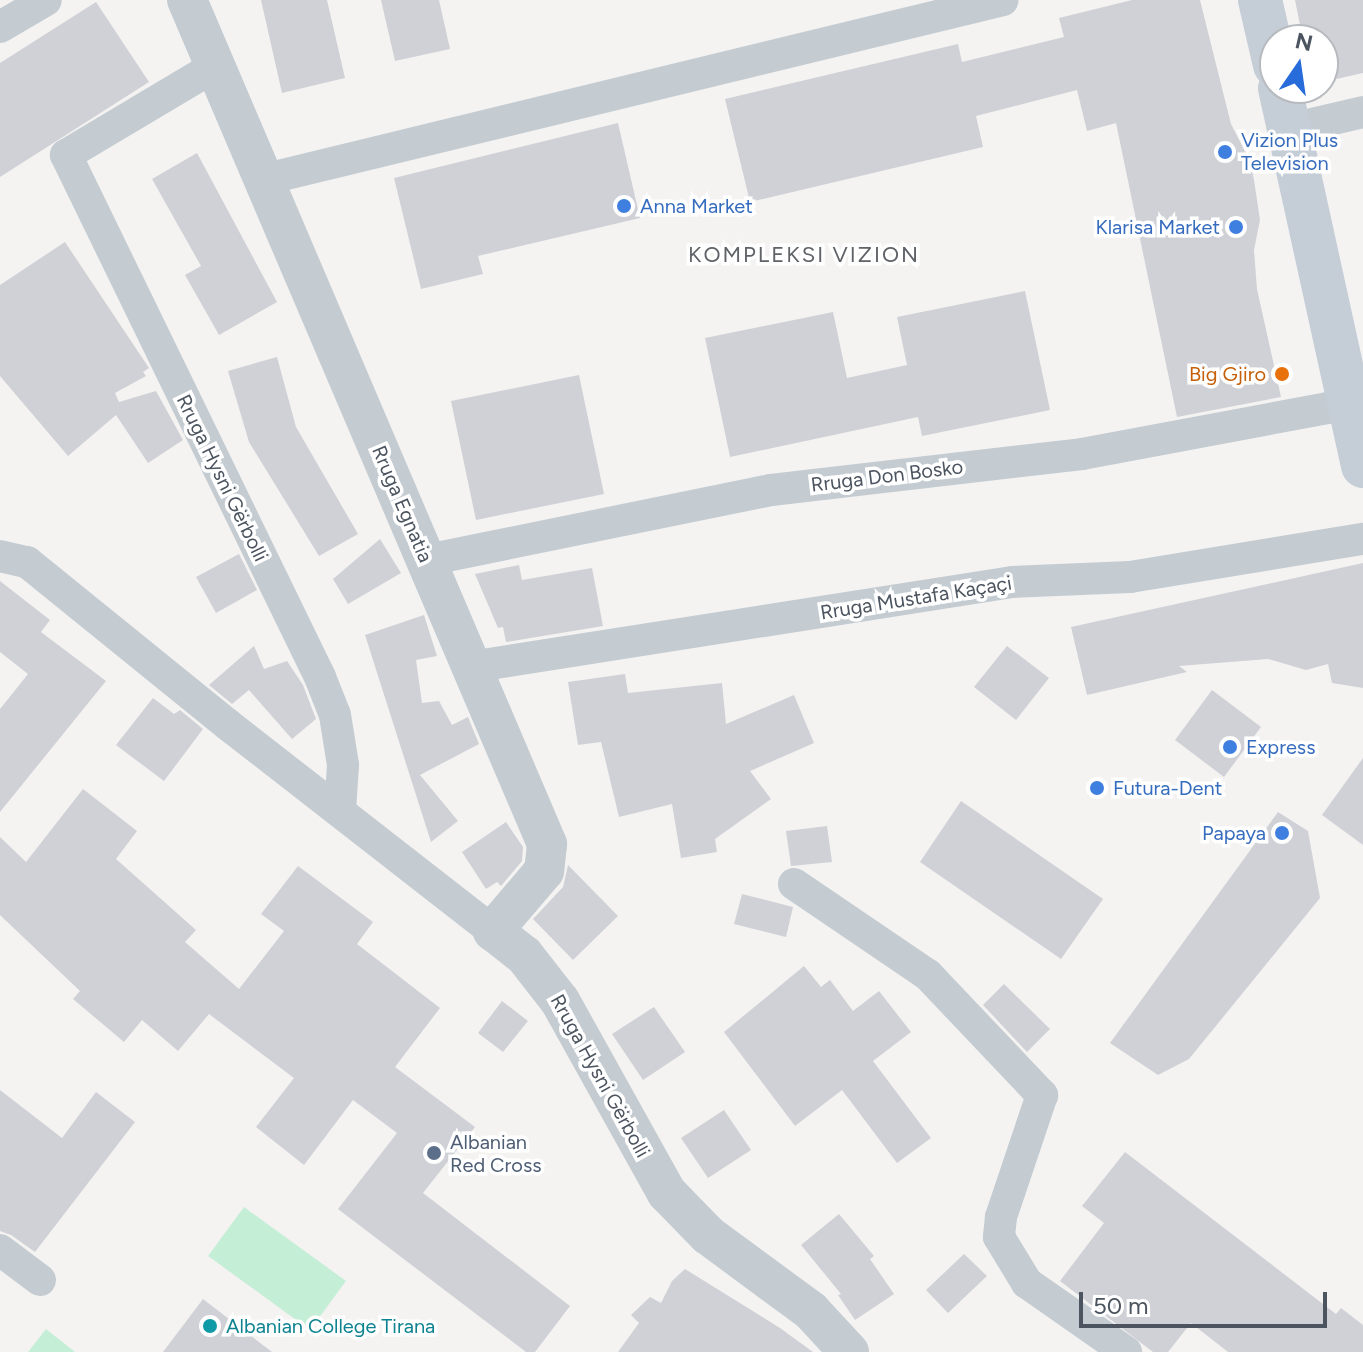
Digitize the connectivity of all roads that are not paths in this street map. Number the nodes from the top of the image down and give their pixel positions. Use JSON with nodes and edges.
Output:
{"nodes":[{"id":1,"x":46,"y":0,"type":"edge"},
{"id":2,"x":187,"y":0,"type":"edge"},
{"id":3,"x":1003,"y":0,"type":"edge"},
{"id":4,"x":1260,"y":0,"type":"edge"},
{"id":5,"x":1266,"y":24,"type":"edge"},
{"id":6,"x":0,"y":27,"type":"edge"},
{"id":7,"x":217,"y":65,"type":"junction"},
{"id":8,"x":1285,"y":108,"type":"edge"},
{"id":9,"x":1363,"y":112,"type":"edge"},
{"id":10,"x":266,"y":179,"type":"junction"},
{"id":11,"x":1349,"y":404,"type":"junction"},
{"id":12,"x":1363,"y":466,"type":"edge"},
{"id":13,"x":1363,"y":539,"type":"edge"},
{"id":14,"x":0,"y":556,"type":"edge"},
{"id":15,"x":427,"y":560,"type":"junction"},
{"id":16,"x":470,"y":667,"type":"junction"},
{"id":17,"x":340,"y":811,"type":"junction"},
{"id":18,"x":794,"y":884,"type":"dead end"},
{"id":19,"x":493,"y":931,"type":"junction"},
{"id":20,"x":0,"y":1250,"type":"edge"},
{"id":21,"x":40,"y":1280,"type":"dead end"},
{"id":22,"x":849,"y":1352,"type":"edge"},
{"id":23,"x":1126,"y":1352,"type":"edge"}],
"edges":[{"from":1,"to":6,"type":"street"},
{"from":2,"to":7,"type":"street","name":"Rruga Egnatia"},
{"from":3,"to":10,"type":"street"},
{"from":4,"to":5,"type":"main road"},
{"from":7,"to":10,"type":"street","name":"Rruga Egnatia"},
{"from":7,"to":17,"type":"street","name":"Rruga Hysni Gërbolli"},
{"from":8,"to":9,"type":"street"},
{"from":8,"to":11,"type":"main road"},
{"from":10,"to":15,"type":"street","name":"Rruga Egnatia"},
{"from":11,"to":12,"type":"main road"},
{"from":11,"to":15,"type":"street","name":"Rruga Don Bosko"},
{"from":13,"to":16,"type":"street","name":"Rruga Mustafa Kaçaçi"},
{"from":14,"to":17,"type":"street","name":"Rruga Hysni Gërbolli"},
{"from":15,"to":16,"type":"street","name":"Rruga Egnatia"},
{"from":16,"to":19,"type":"street","name":"Rruga Egnatia"},
{"from":17,"to":19,"type":"street","name":"Rruga Hysni Gërbolli"},
{"from":18,"to":23,"type":"street"},
{"from":19,"to":22,"type":"street","name":"Rruga Hysni Gërbolli"},
{"from":20,"to":21,"type":"street"}]}
